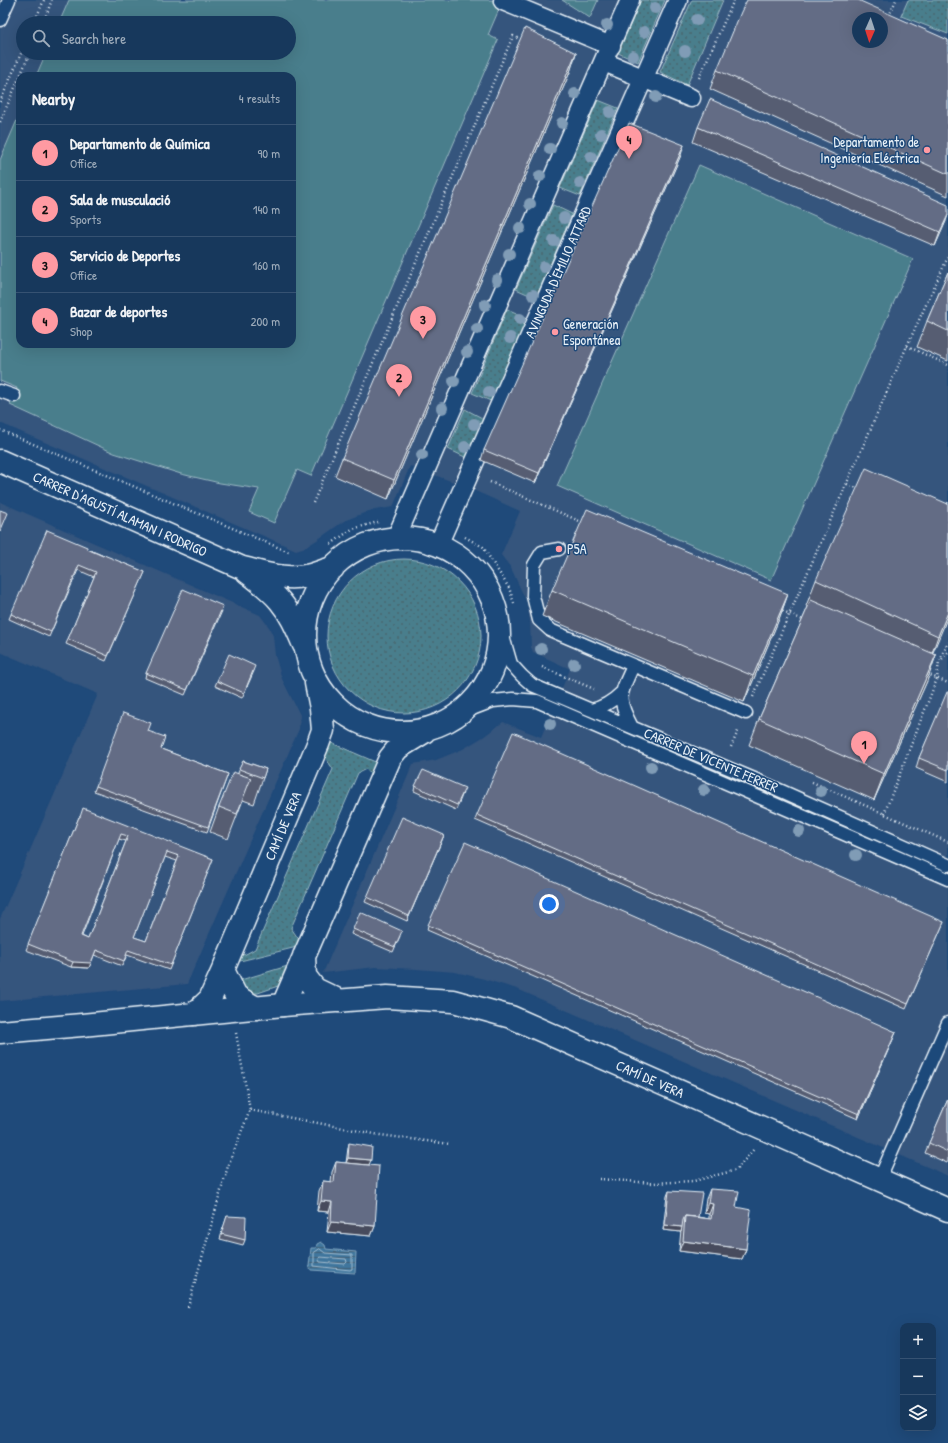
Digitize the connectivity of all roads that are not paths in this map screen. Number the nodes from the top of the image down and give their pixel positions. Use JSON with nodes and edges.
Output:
{"nodes":[{"id":1,"x":8,"y":0,"type":"edge"},
{"id":2,"x":630,"y":0,"type":"edge"},
{"id":3,"x":678,"y":0,"type":"edge"},
{"id":4,"x":503,"y":1,"type":"edge"},
{"id":5,"x":0,"y":20,"type":"edge"},
{"id":6,"x":610,"y":46,"type":"junction"},
{"id":7,"x":604,"y":62,"type":"junction"},
{"id":8,"x":644,"y":79,"type":"junction"},
{"id":9,"x":691,"y":98,"type":"road end"},
{"id":10,"x":0,"y":391,"type":"edge"},
{"id":11,"x":14,"y":396,"type":"dead end"},
{"id":12,"x":0,"y":460,"type":"edge"},
{"id":13,"x":396,"y":538,"type":"junction"},
{"id":14,"x":438,"y":544,"type":"junction"},
{"id":15,"x":560,"y":549,"type":"dead end"},
{"id":16,"x":240,"y":567,"type":"junction"},
{"id":17,"x":332,"y":568,"type":"junction"},
{"id":18,"x":500,"y":626,"type":"junction"},
{"id":19,"x":306,"y":652,"type":"junction"},
{"id":20,"x":633,"y":666,"type":"junction"},
{"id":21,"x":315,"y":678,"type":"junction"},
{"id":22,"x":621,"y":693,"type":"junction"},
{"id":23,"x":591,"y":710,"type":"junction"},
{"id":24,"x":746,"y":713,"type":"road end"},
{"id":25,"x":459,"y":714,"type":"junction"},
{"id":26,"x":632,"y":727,"type":"junction"},
{"id":27,"x":430,"y":728,"type":"junction"},
{"id":28,"x":948,"y":865,"type":"edge"},
{"id":29,"x":948,"y":879,"type":"edge"},
{"id":30,"x":304,"y":956,"type":"junction"},
{"id":31,"x":223,"y":970,"type":"junction"},
{"id":32,"x":340,"y":1001,"type":"junction"},
{"id":33,"x":283,"y":1005,"type":"junction"},
{"id":34,"x":256,"y":1008,"type":"junction"},
{"id":35,"x":194,"y":1014,"type":"junction"},
{"id":36,"x":948,"y":1023,"type":"edge"},
{"id":37,"x":0,"y":1032,"type":"edge"},
{"id":38,"x":879,"y":1180,"type":"junction"},
{"id":39,"x":948,"y":1210,"type":"edge"}],
"edges":[{"from":1,"to":5,"type":"lane"},
{"from":2,"to":6,"type":"street"},
{"from":3,"to":8,"type":"street","name":"AVINGUDA D'EMILIO ATTARD"},
{"from":4,"to":6,"type":"street"},
{"from":6,"to":7,"type":"street"},
{"from":7,"to":8,"type":"street"},
{"from":7,"to":13,"type":"street"},
{"from":8,"to":9,"type":"street"},
{"from":8,"to":14,"type":"street","name":"AVINGUDA D'EMILIO ATTARD"},
{"from":10,"to":11,"type":"lane"},
{"from":12,"to":16,"type":"street","name":"CARRER D'AGUSTÍ ALAMAN I RODRIGO"},
{"from":13,"to":14,"type":"street"},
{"from":13,"to":17,"type":"street"},
{"from":14,"to":18,"type":"street"},
{"from":15,"to":20,"type":"lane"},
{"from":16,"to":17,"type":"street","name":"CARRER D'AGUSTÍ ALAMAN I RODRIGO"},
{"from":16,"to":19,"type":"street","name":"CARRER D'AGUSTÍ ALAMAN I RODRIGO"},
{"from":17,"to":19,"type":"street"},
{"from":18,"to":23,"type":"lane","name":"CARRER DE VICENTE FERRER"},
{"from":18,"to":25,"type":"street"},
{"from":19,"to":21,"type":"street","name":"CARRER D'AGUSTÍ ALAMAN I RODRIGO"},
{"from":20,"to":22,"type":"lane"},
{"from":20,"to":24,"type":"lane"},
{"from":21,"to":27,"type":"street"},
{"from":21,"to":31,"type":"street","name":"CAMÍ DE VERA"},
{"from":22,"to":23,"type":"lane"},
{"from":22,"to":26,"type":"lane"},
{"from":23,"to":26,"type":"lane","name":"CARRER DE VICENTE FERRER"},
{"from":25,"to":27,"type":"street"},
{"from":25,"to":29,"type":"lane","name":"CARRER DE VICENTE FERRER"},
{"from":26,"to":28,"type":"lane","name":"CARRER DE VICENTE FERRER"},
{"from":27,"to":30,"type":"street","name":"CAMÍ DE VERA"},
{"from":30,"to":32,"type":"street","name":"CAMÍ DE VERA"},
{"from":30,"to":33,"type":"street","name":"CAMÍ DE VERA"},
{"from":31,"to":34,"type":"street"},
{"from":31,"to":35,"type":"street","name":"CAMÍ DE VERA"},
{"from":32,"to":33,"type":"street","name":"CAMÍ DE VERA"},
{"from":32,"to":38,"type":"street","name":"CAMÍ DE VERA"},
{"from":33,"to":34,"type":"street","name":"CAMÍ DE VERA"},
{"from":34,"to":35,"type":"street","name":"CAMÍ DE VERA"},
{"from":35,"to":37,"type":"street","name":"CAMÍ DE VERA"},
{"from":36,"to":38,"type":"lane"},
{"from":38,"to":39,"type":"street","name":"CAMÍ DE VERA"}]}
